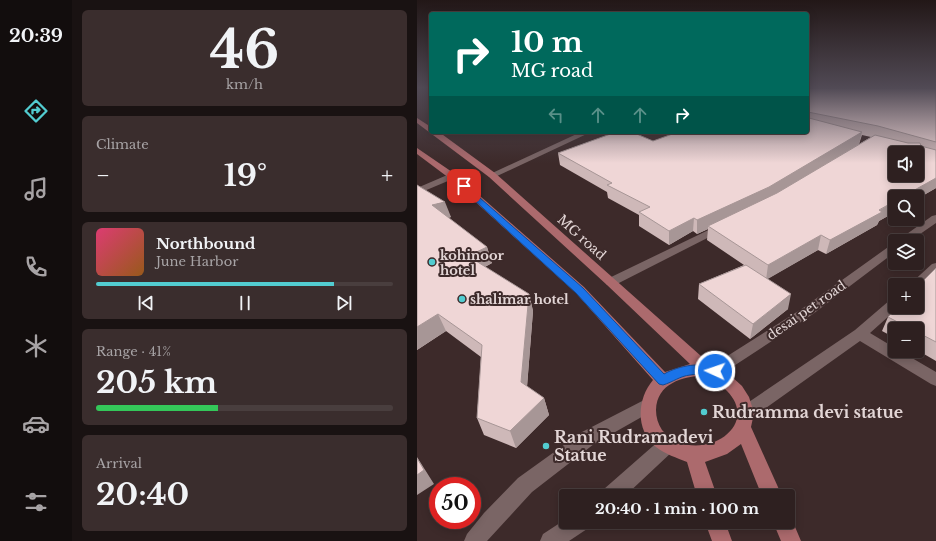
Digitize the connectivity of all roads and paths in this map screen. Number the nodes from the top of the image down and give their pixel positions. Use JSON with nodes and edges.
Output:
{"nodes":[{"id":1,"x":417,"y":120,"type":"edge"},
{"id":2,"x":429,"y":129,"type":"edge"},
{"id":3,"x":436,"y":134,"type":"edge"},
{"id":4,"x":583,"y":134,"type":"edge"},
{"id":5,"x":417,"y":150,"type":"edge"},
{"id":6,"x":452,"y":176,"type":"junction"},
{"id":7,"x":492,"y":176,"type":"junction"},
{"id":8,"x":417,"y":191,"type":"edge"},
{"id":9,"x":936,"y":218,"type":"edge"},
{"id":10,"x":729,"y":223,"type":"edge"},
{"id":11,"x":913,"y":234,"type":"edge"},
{"id":12,"x":888,"y":252,"type":"edge"},
{"id":13,"x":936,"y":267,"type":"edge"},
{"id":14,"x":923,"y":278,"type":"edge"},
{"id":15,"x":611,"y":282,"type":"junction"},
{"id":16,"x":888,"y":309,"type":"edge"},
{"id":17,"x":860,"y":334,"type":"junction"},
{"id":18,"x":710,"y":370,"type":"junction"},
{"id":19,"x":663,"y":380,"type":"junction"},
{"id":20,"x":936,"y":380,"type":"edge"},
{"id":21,"x":648,"y":405,"type":"junction"},
{"id":22,"x":745,"y":420,"type":"junction"},
{"id":23,"x":667,"y":445,"type":"junction"},
{"id":24,"x":694,"y":455,"type":"junction"},
{"id":25,"x":619,"y":489,"type":"edge"},
{"id":26,"x":705,"y":489,"type":"edge"},
{"id":27,"x":770,"y":489,"type":"edge"},
{"id":28,"x":569,"y":529,"type":"edge"},
{"id":29,"x":718,"y":529,"type":"edge"},
{"id":30,"x":786,"y":529,"type":"edge"},
{"id":31,"x":474,"y":541,"type":"edge"},
{"id":32,"x":550,"y":541,"type":"edge"},
{"id":33,"x":722,"y":541,"type":"edge"},
{"id":34,"x":791,"y":541,"type":"edge"}],
"edges":[{"from":1,"to":2,"type":"main road"},
{"from":3,"to":7,"type":"main road","name":"MG road"},
{"from":4,"to":7,"type":"street"},
{"from":5,"to":6,"type":"main road"},
{"from":6,"to":8,"type":"street"},
{"from":6,"to":19,"type":"main road"},
{"from":7,"to":15,"type":"main road","name":"MG road"},
{"from":9,"to":11,"type":"street"},
{"from":10,"to":15,"type":"street"},
{"from":12,"to":18,"type":"street","name":"desai pet road"},
{"from":13,"to":14,"type":"street"},
{"from":15,"to":18,"type":"main road","name":"MG road"},
{"from":16,"to":17,"type":"street"},
{"from":17,"to":20,"type":"street"},
{"from":17,"to":22,"type":"street"},
{"from":18,"to":19,"type":"main road"},
{"from":18,"to":22,"type":"main road"},
{"from":19,"to":21,"type":"main road"},
{"from":21,"to":23,"type":"main road"},
{"from":21,"to":31,"type":"street"},
{"from":22,"to":24,"type":"main road"},
{"from":22,"to":27,"type":"main road"},
{"from":23,"to":24,"type":"main road"},
{"from":23,"to":25,"type":"street"},
{"from":24,"to":26,"type":"main road"},
{"from":28,"to":32,"type":"street"},
{"from":29,"to":33,"type":"main road"},
{"from":30,"to":34,"type":"main road"}]}
